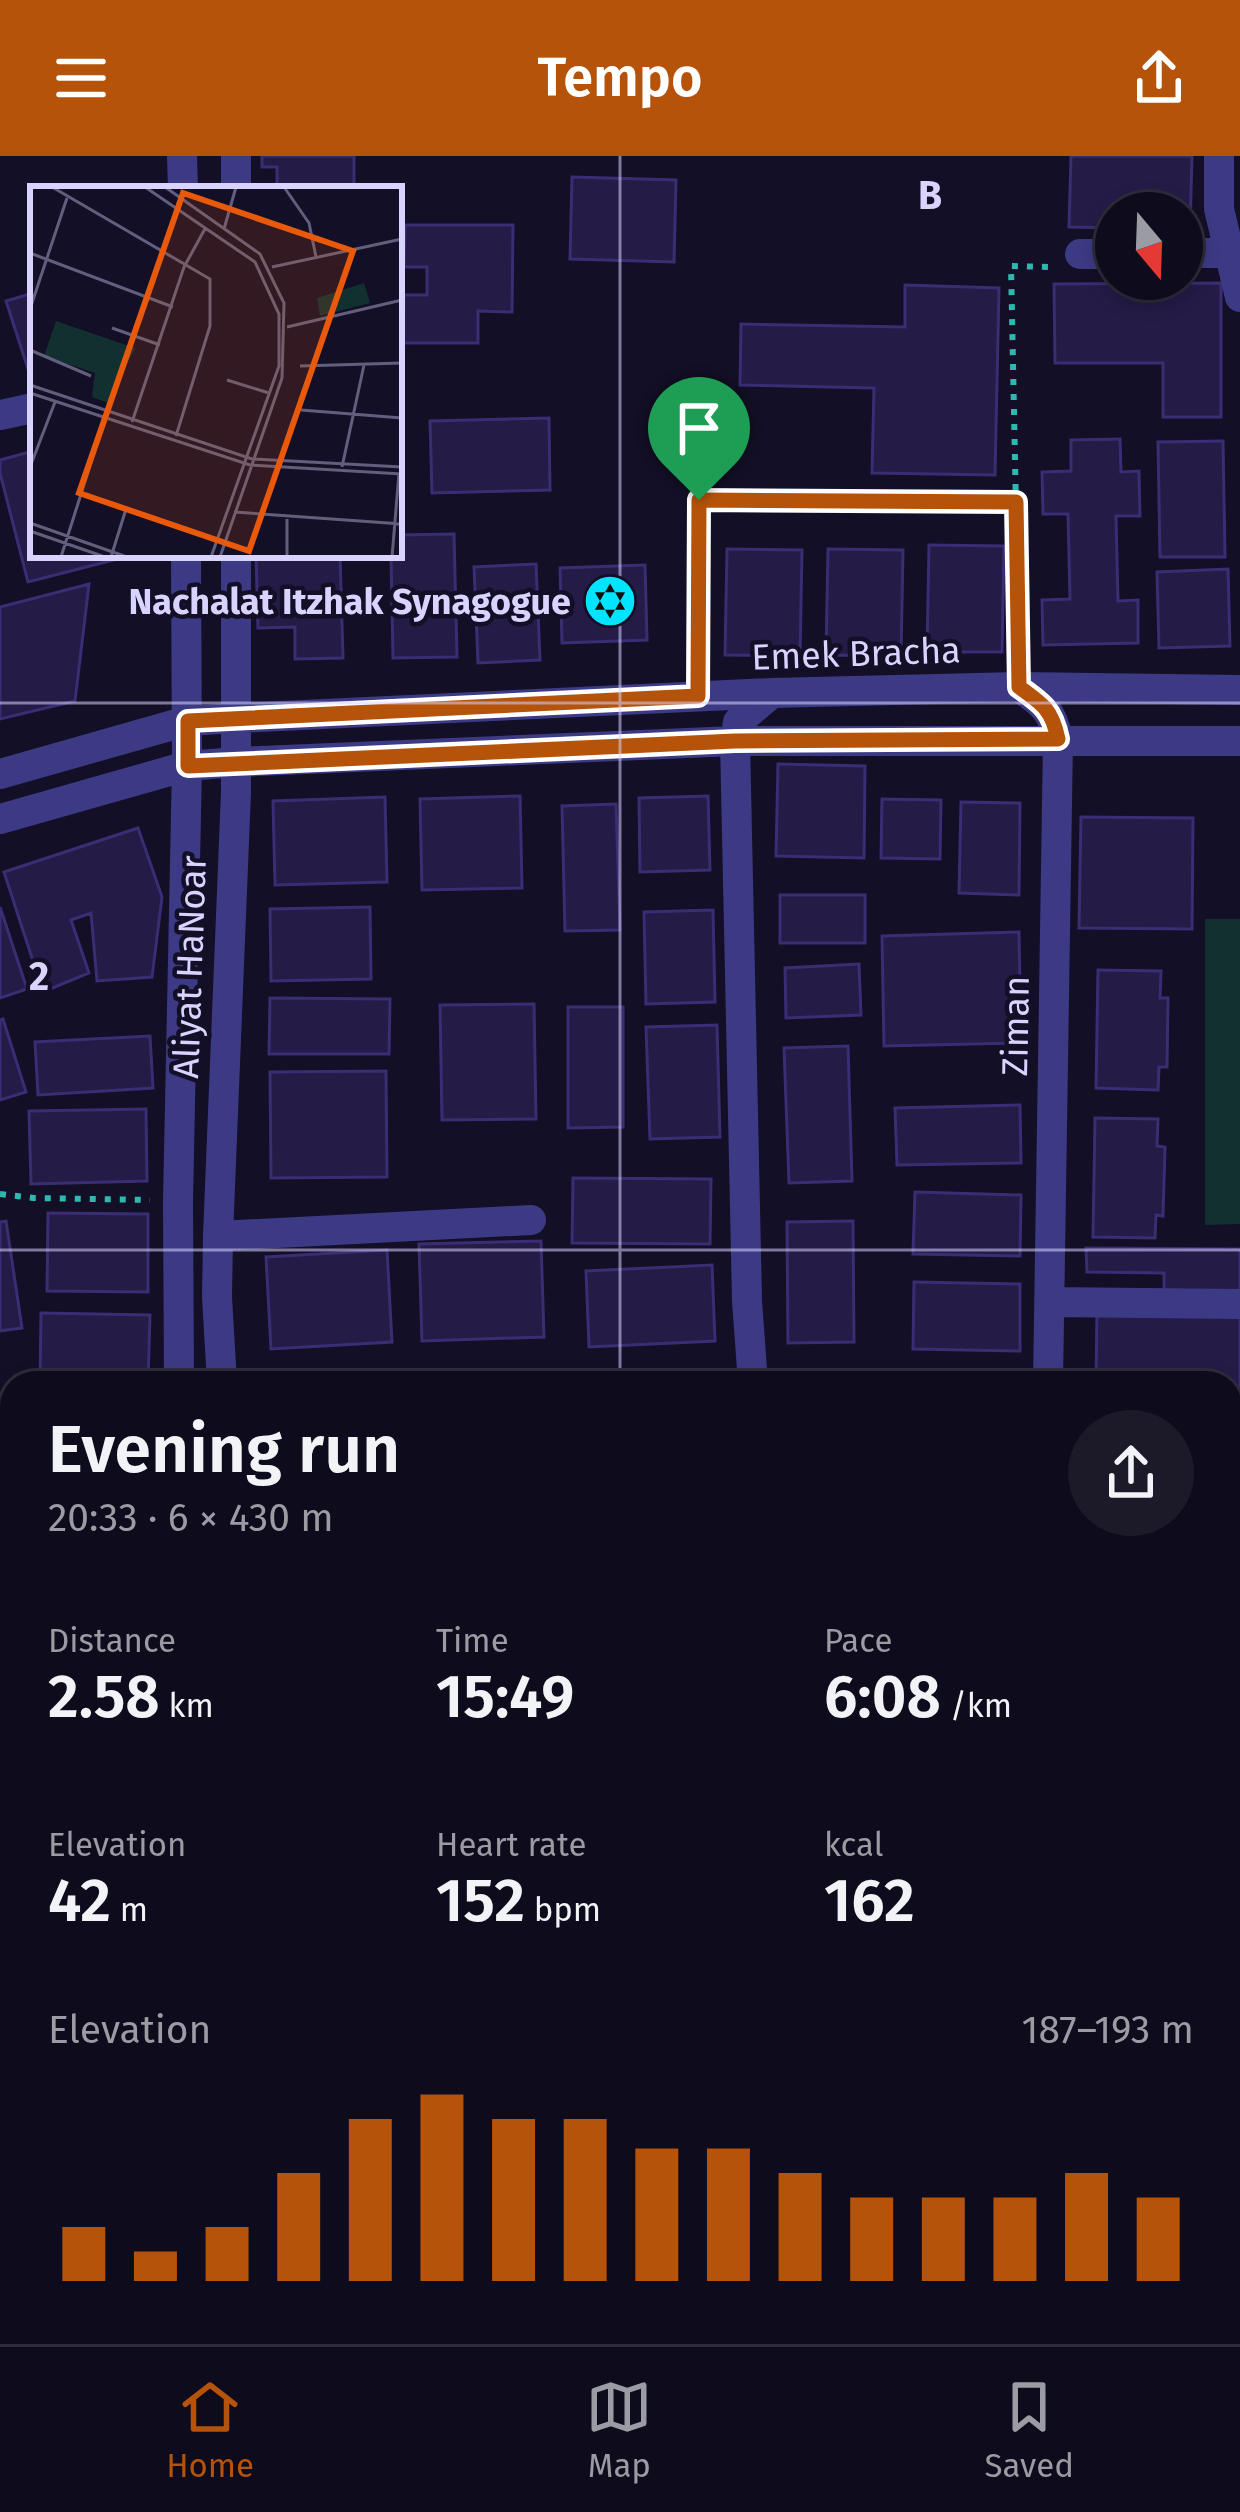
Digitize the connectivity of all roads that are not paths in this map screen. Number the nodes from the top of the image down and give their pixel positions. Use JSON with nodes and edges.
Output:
{"nodes":[{"id":1,"x":182,"y":156,"type":"edge"},
{"id":2,"x":1219,"y":156,"type":"edge"},
{"id":3,"x":183,"y":186,"type":"edge"},
{"id":4,"x":1229,"y":253,"type":"junction"},
{"id":5,"x":1080,"y":254,"type":"road end"},
{"id":6,"x":1095,"y":254,"type":"edge"},
{"id":7,"x":1203,"y":254,"type":"edge"},
{"id":8,"x":1240,"y":298,"type":"edge"},
{"id":9,"x":30,"y":409,"type":"edge"},
{"id":10,"x":0,"y":415,"type":"edge"},
{"id":11,"x":186,"y":558,"type":"edge"},
{"id":12,"x":236,"y":558,"type":"edge"},
{"id":13,"x":1019,"y":687,"type":"junction"},
{"id":14,"x":1240,"y":690,"type":"edge"},
{"id":15,"x":772,"y":693,"type":"junction"},
{"id":16,"x":236,"y":718,"type":"junction"},
{"id":17,"x":188,"y":721,"type":"junction"},
{"id":18,"x":1058,"y":739,"type":"junction"},
{"id":19,"x":735,"y":741,"type":"junction"},
{"id":20,"x":1240,"y":741,"type":"edge"},
{"id":21,"x":236,"y":762,"type":"junction"},
{"id":22,"x":188,"y":766,"type":"junction"},
{"id":23,"x":0,"y":774,"type":"edge"},
{"id":24,"x":0,"y":819,"type":"edge"},
{"id":25,"x":531,"y":1220,"type":"dead end"},
{"id":26,"x":218,"y":1235,"type":"junction"},
{"id":27,"x":1050,"y":1302,"type":"junction"},
{"id":28,"x":1240,"y":1304,"type":"edge"},
{"id":29,"x":179,"y":1371,"type":"edge"},
{"id":30,"x":221,"y":1371,"type":"edge"},
{"id":31,"x":752,"y":1371,"type":"edge"},
{"id":32,"x":1048,"y":1371,"type":"edge"}],
"edges":[{"from":1,"to":3,"type":"street"},
{"from":2,"to":4,"type":"street"},
{"from":4,"to":7,"type":"street"},
{"from":4,"to":8,"type":"street"},
{"from":5,"to":6,"type":"street"},
{"from":9,"to":10,"type":"street"},
{"from":11,"to":17,"type":"street","name":"Aliyat HaNoar"},
{"from":12,"to":16,"type":"street","name":"Aliyat HaNoar"},
{"from":13,"to":14,"type":"street","name":"Emek Bracha"},
{"from":13,"to":15,"type":"street","name":"Emek Bracha"},
{"from":13,"to":18,"type":"street"},
{"from":15,"to":16,"type":"street","name":"Emek Bracha"},
{"from":15,"to":19,"type":"street"},
{"from":16,"to":17,"type":"street","name":"Emek Bracha"},
{"from":16,"to":21,"type":"street","name":"Aliyat HaNoar"},
{"from":17,"to":22,"type":"street","name":"Aliyat HaNoar"},
{"from":17,"to":23,"type":"street","name":"Emek Bracha"},
{"from":18,"to":19,"type":"street"},
{"from":18,"to":20,"type":"street"},
{"from":18,"to":27,"type":"street","name":"Ziman"},
{"from":19,"to":21,"type":"street"},
{"from":19,"to":31,"type":"street"},
{"from":21,"to":22,"type":"street"},
{"from":21,"to":26,"type":"street","name":"Aliyat HaNoar"},
{"from":22,"to":24,"type":"street"},
{"from":22,"to":29,"type":"street","name":"Aliyat HaNoar"},
{"from":25,"to":26,"type":"street"},
{"from":26,"to":30,"type":"street","name":"Aliyat HaNoar"},
{"from":27,"to":28,"type":"street"},
{"from":27,"to":32,"type":"street","name":"Ziman"}]}
